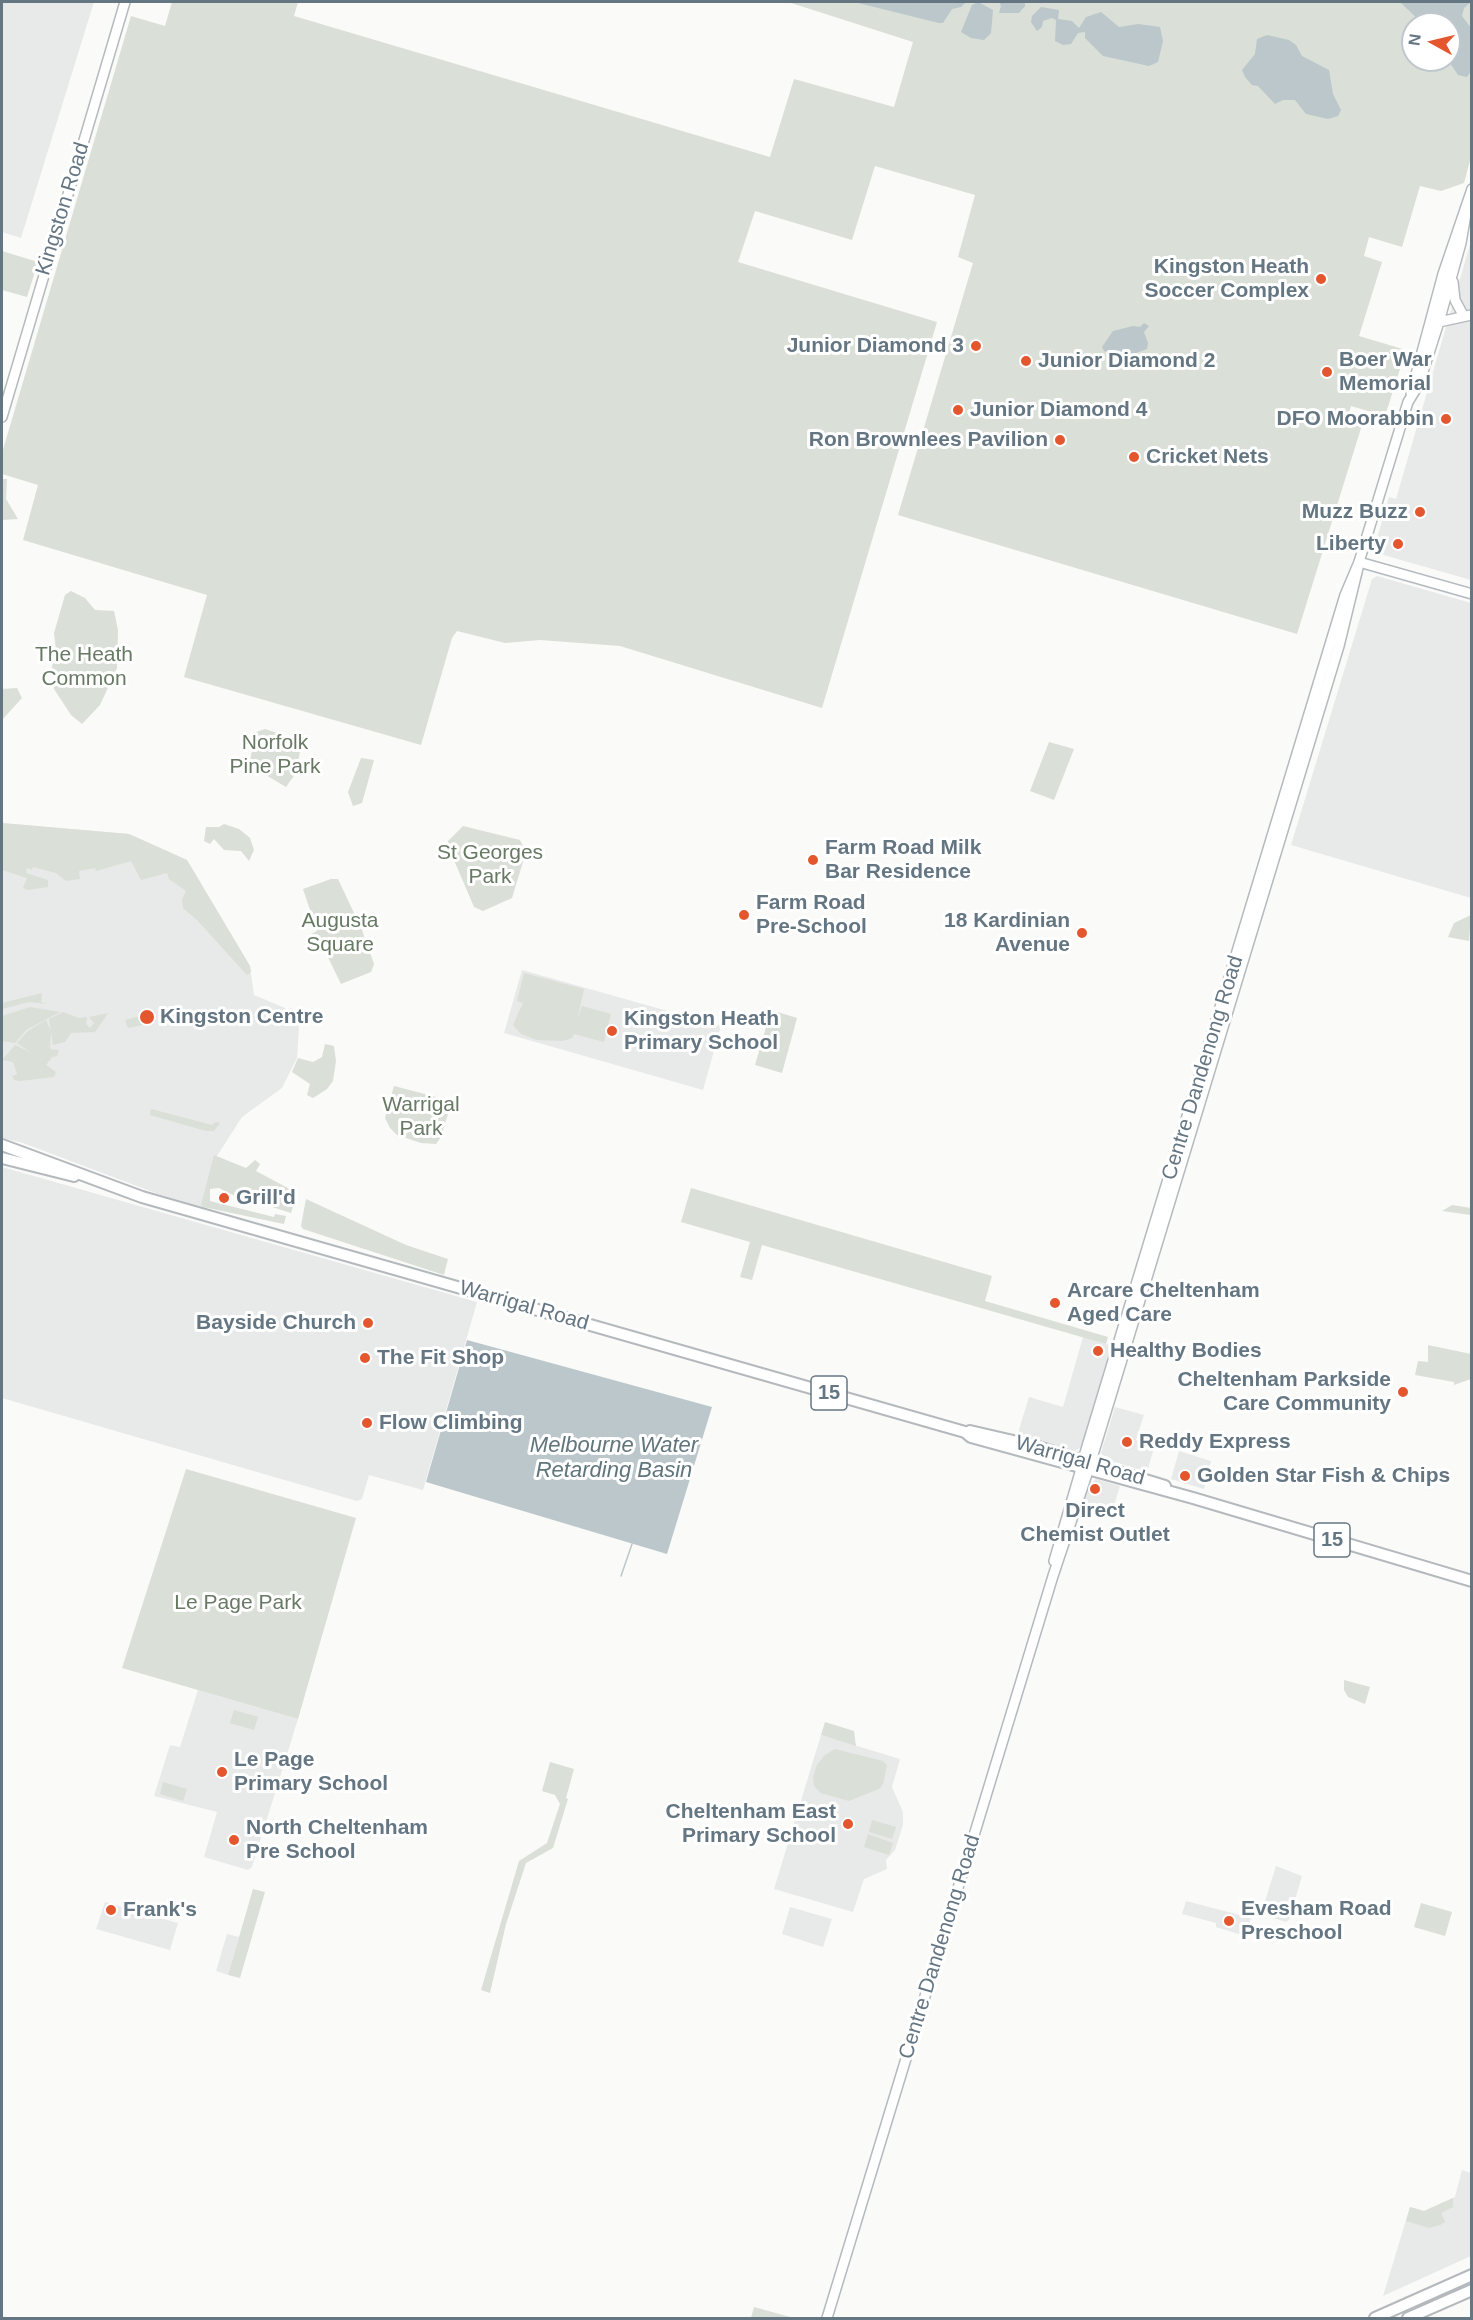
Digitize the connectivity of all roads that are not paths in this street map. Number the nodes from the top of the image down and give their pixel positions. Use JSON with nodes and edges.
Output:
{"nodes":[{"id":1,"x":125,"y":2,"type":"edge"},
{"id":2,"x":1472,"y":189,"type":"edge"},
{"id":3,"x":1468,"y":202,"type":"junction"},
{"id":4,"x":1453,"y":274,"type":"junction"},
{"id":5,"x":1466,"y":314,"type":"edge"},
{"id":6,"x":1439,"y":322,"type":"junction"},
{"id":7,"x":1411,"y":395,"type":"junction"},
{"id":8,"x":2,"y":417,"type":"edge"},
{"id":9,"x":1359,"y":562,"type":"junction"},
{"id":10,"x":1472,"y":594,"type":"edge"},
{"id":11,"x":2,"y":1145,"type":"edge"},
{"id":12,"x":2,"y":1158,"type":"edge"},
{"id":13,"x":83,"y":1177,"type":"junction"},
{"id":14,"x":1085,"y":1466,"type":"junction"},
{"id":15,"x":1472,"y":1581,"type":"edge"},
{"id":16,"x":1472,"y":2275,"type":"edge"},
{"id":17,"x":1472,"y":2290,"type":"edge"},
{"id":18,"x":827,"y":2319,"type":"edge"},
{"id":19,"x":1375,"y":2319,"type":"edge"},
{"id":20,"x":1408,"y":2319,"type":"edge"}],
"edges":[{"from":1,"to":8,"type":"main road","name":"Kingston Road"},
{"from":2,"to":3,"type":"main road","name":"Centre Dandenong Road"},
{"from":3,"to":4,"type":"main road","name":"Centre Dandenong Road"},
{"from":3,"to":7,"type":"main road","name":"Centre Dandenong Road"},
{"from":4,"to":5,"type":"main road"},
{"from":4,"to":6,"type":"main road","name":"Centre Dandenong Road"},
{"from":5,"to":6,"type":"main road"},
{"from":6,"to":7,"type":"main road","name":"Centre Dandenong Road"},
{"from":7,"to":9,"type":"main road","name":"Centre Dandenong Road"},
{"from":9,"to":10,"type":"main road"},
{"from":9,"to":14,"type":"main road","name":"Centre Dandenong Road"},
{"from":11,"to":13,"type":"highway","name":"Warrigal Road","number":"15"},
{"from":12,"to":13,"type":"highway","name":"Warrigal Road","number":"15"},
{"from":13,"to":14,"type":"highway","name":"Warrigal Road","number":"15"},
{"from":14,"to":15,"type":"highway","name":"Warrigal Road","number":"15"},
{"from":14,"to":18,"type":"main road","name":"Centre Dandenong Road"},
{"from":16,"to":19,"type":"highway"},
{"from":17,"to":20,"type":"highway"}]}
